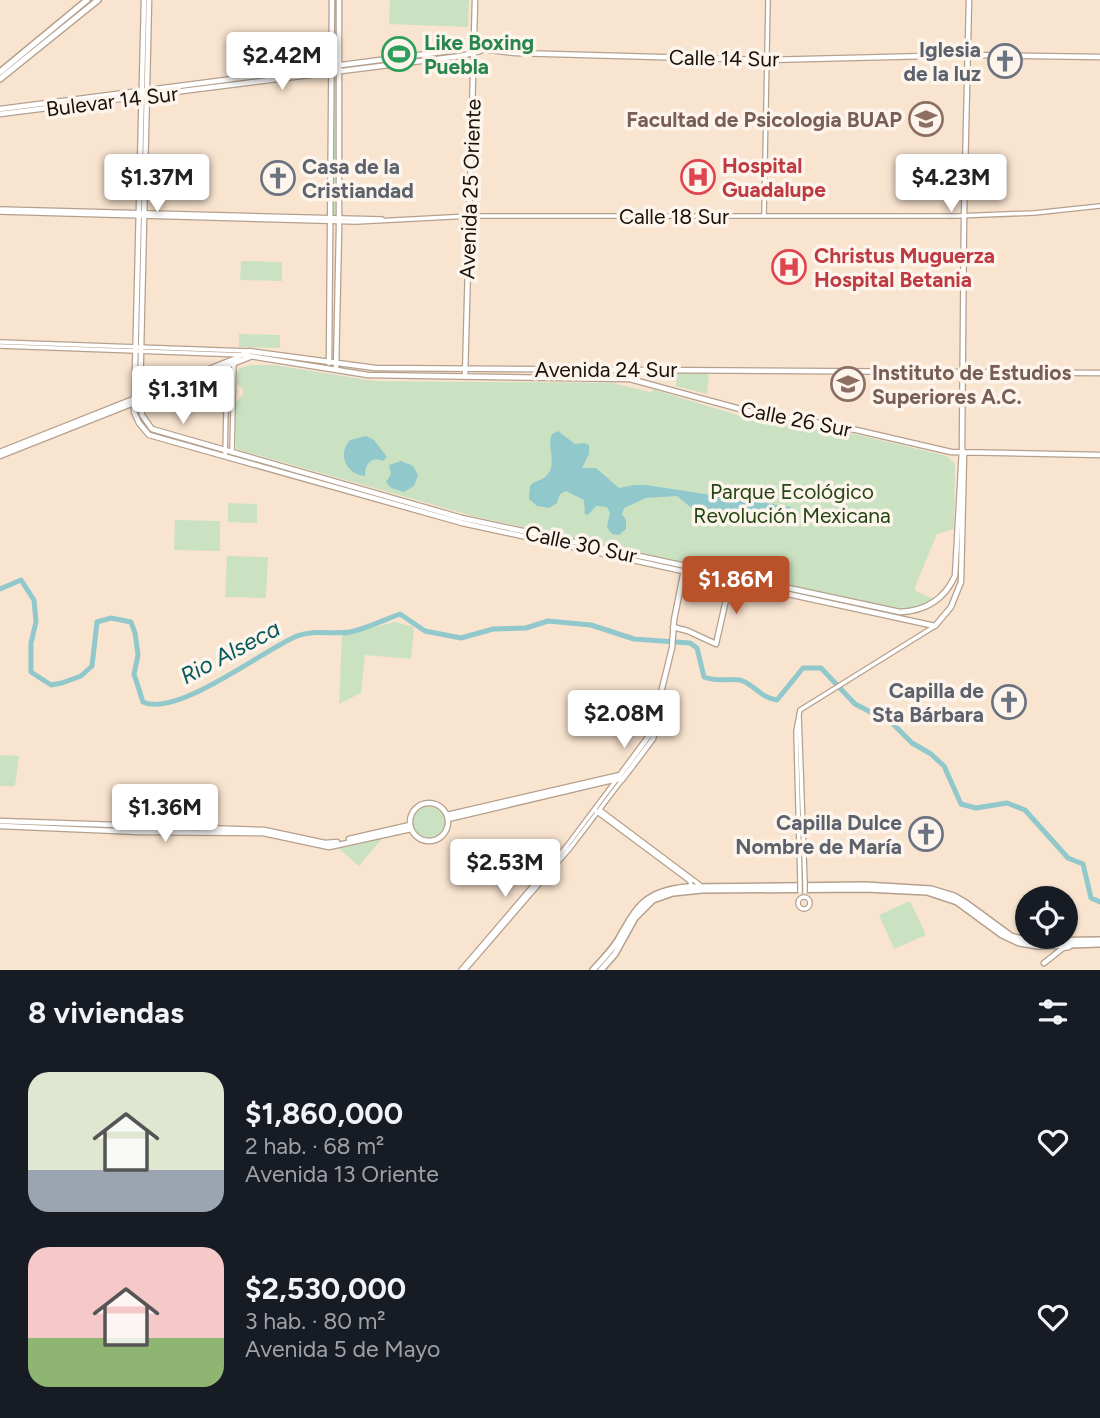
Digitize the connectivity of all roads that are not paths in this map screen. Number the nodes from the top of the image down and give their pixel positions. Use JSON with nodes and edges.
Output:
{"nodes":[{"id":1,"x":87,"y":0,"type":"edge"},
{"id":2,"x":98,"y":0,"type":"edge"},
{"id":3,"x":144,"y":0,"type":"edge"},
{"id":4,"x":149,"y":0,"type":"edge"},
{"id":5,"x":332,"y":0,"type":"edge"},
{"id":6,"x":339,"y":0,"type":"edge"},
{"id":7,"x":475,"y":0,"type":"edge"},
{"id":8,"x":768,"y":0,"type":"edge"},
{"id":9,"x":969,"y":0,"type":"edge"},
{"id":10,"x":474,"y":51,"type":"junction"},
{"id":11,"x":968,"y":55,"type":"junction"},
{"id":12,"x":1100,"y":57,"type":"edge"},
{"id":13,"x":767,"y":60,"type":"junction"},
{"id":14,"x":338,"y":69,"type":"junction"},
{"id":15,"x":331,"y":70,"type":"junction"},
{"id":16,"x":0,"y":72,"type":"edge"},
{"id":17,"x":0,"y":79,"type":"edge"},
{"id":18,"x":145,"y":94,"type":"junction"},
{"id":19,"x":0,"y":109,"type":"edge"},
{"id":20,"x":0,"y":114,"type":"edge"},
{"id":21,"x":1100,"y":206,"type":"edge"},
{"id":22,"x":0,"y":210,"type":"edge"},
{"id":23,"x":141,"y":215,"type":"junction"},
{"id":24,"x":964,"y":215,"type":"junction"},
{"id":25,"x":469,"y":216,"type":"junction"},
{"id":26,"x":764,"y":216,"type":"junction"},
{"id":27,"x":332,"y":219,"type":"junction"},
{"id":28,"x":339,"y":220,"type":"junction"},
{"id":29,"x":0,"y":344,"type":"edge"},
{"id":30,"x":138,"y":348,"type":"junction"},
{"id":31,"x":329,"y":351,"type":"junction"},
{"id":32,"x":337,"y":351,"type":"junction"},
{"id":33,"x":251,"y":353,"type":"junction"},
{"id":34,"x":235,"y":356,"type":"junction"},
{"id":35,"x":316,"y":359,"type":"junction"},
{"id":36,"x":330,"y":362,"type":"junction"},
{"id":37,"x":336,"y":363,"type":"junction"},
{"id":38,"x":227,"y":364,"type":"junction"},
{"id":39,"x":346,"y":364,"type":"junction"},
{"id":40,"x":329,"y":369,"type":"junction"},
{"id":41,"x":465,"y":369,"type":"junction"},
{"id":42,"x":336,"y":370,"type":"junction"},
{"id":43,"x":964,"y":372,"type":"junction"},
{"id":44,"x":1100,"y":373,"type":"edge"},
{"id":45,"x":465,"y":377,"type":"junction"},
{"id":46,"x":630,"y":379,"type":"joint"},
{"id":47,"x":137,"y":399,"type":"junction"},
{"id":48,"x":951,"y":452,"type":"junction"},
{"id":49,"x":962,"y":452,"type":"junction"},
{"id":50,"x":225,"y":453,"type":"junction"},
{"id":51,"x":0,"y":454,"type":"edge"},
{"id":52,"x":232,"y":454,"type":"junction"},
{"id":53,"x":1100,"y":456,"type":"edge"},
{"id":54,"x":959,"y":467,"type":"junction"},
{"id":55,"x":685,"y":569,"type":"junction"},
{"id":56,"x":731,"y":579,"type":"junction"},
{"id":57,"x":945,"y":592,"type":"junction"},
{"id":58,"x":956,"y":599,"type":"junction"},
{"id":59,"x":914,"y":611,"type":"junction"},
{"id":60,"x":914,"y":622,"type":"junction"},
{"id":61,"x":935,"y":626,"type":"junction"},
{"id":62,"x":673,"y":627,"type":"junction"},
{"id":63,"x":621,"y":778,"type":"junction"},
{"id":64,"x":597,"y":810,"type":"junction"},
{"id":65,"x":448,"y":817,"type":"junction"},
{"id":66,"x":0,"y":824,"type":"edge"},
{"id":67,"x":411,"y":827,"type":"junction"},
{"id":68,"x":702,"y":886,"type":"junction"},
{"id":69,"x":687,"y":887,"type":"junction"},
{"id":70,"x":803,"y":895,"type":"dead end"},
{"id":71,"x":1100,"y":942,"type":"edge"},
{"id":72,"x":1082,"y":944,"type":"junction"},
{"id":73,"x":1044,"y":963,"type":"dead end"},
{"id":74,"x":463,"y":970,"type":"edge"},
{"id":75,"x":593,"y":970,"type":"edge"},
{"id":76,"x":601,"y":970,"type":"edge"}],
"edges":[{"from":1,"to":16,"type":"main road"},
{"from":2,"to":17,"type":"main road"},
{"from":3,"to":18,"type":"main road"},
{"from":4,"to":18,"type":"main road"},
{"from":5,"to":15,"type":"main road"},
{"from":6,"to":14,"type":"main road"},
{"from":7,"to":10,"type":"main road","name":"Avenida 25 Oriente"},
{"from":8,"to":13,"type":"street"},
{"from":9,"to":11,"type":"main road"},
{"from":10,"to":13,"type":"main road","name":"Calle 14 Sur"},
{"from":10,"to":14,"type":"main road","name":"Bulevar 14 Sur"},
{"from":10,"to":25,"type":"main road","name":"Avenida 25 Oriente"},
{"from":11,"to":12,"type":"main road","name":"Calle 14 Sur"},
{"from":11,"to":13,"type":"main road","name":"Calle 14 Sur"},
{"from":11,"to":24,"type":"main road"},
{"from":13,"to":26,"type":"street"},
{"from":14,"to":15,"type":"main road","name":"Bulevar 14 Sur"},
{"from":14,"to":28,"type":"main road"},
{"from":15,"to":18,"type":"main road","name":"Bulevar 14 Sur"},
{"from":15,"to":27,"type":"main road"},
{"from":18,"to":19,"type":"main road","name":"Bulevar 14 Sur"},
{"from":18,"to":20,"type":"main road","name":"Bulevar 14 Sur"},
{"from":18,"to":23,"type":"main road"},
{"from":21,"to":24,"type":"street","name":"Calle 18 Sur"},
{"from":22,"to":23,"type":"street","name":"Calle 18 Sur"},
{"from":23,"to":27,"type":"street","name":"Calle 18 Sur"},
{"from":23,"to":30,"type":"main road"},
{"from":24,"to":26,"type":"street","name":"Calle 18 Sur"},
{"from":24,"to":43,"type":"main road"},
{"from":25,"to":26,"type":"street","name":"Calle 18 Sur"},
{"from":25,"to":28,"type":"street","name":"Calle 18 Sur"},
{"from":25,"to":41,"type":"main road","name":"Avenida 25 Oriente"},
{"from":27,"to":28,"type":"street","name":"Calle 18 Sur"},
{"from":27,"to":31,"type":"main road"},
{"from":28,"to":32,"type":"main road"},
{"from":29,"to":30,"type":"street"},
{"from":30,"to":34,"type":"street"},
{"from":30,"to":47,"type":"main road"},
{"from":31,"to":35,"type":"main road"},
{"from":31,"to":36,"type":"main road"},
{"from":32,"to":37,"type":"main road"},
{"from":32,"to":39,"type":"main road"},
{"from":33,"to":34,"type":"main road"},
{"from":33,"to":34,"type":"street"},
{"from":33,"to":34,"type":"main road"},
{"from":33,"to":35,"type":"main road","name":"Avenida 24 Sur"},
{"from":33,"to":40,"type":"main road","name":"Avenida 24 Sur"},
{"from":34,"to":38,"type":"main road"},
{"from":34,"to":52,"type":"street"},
{"from":35,"to":36,"type":"main road","name":"Avenida 24 Sur"},
{"from":36,"to":37,"type":"main road","name":"Avenida 24 Sur"},
{"from":36,"to":40,"type":"main road"},
{"from":37,"to":39,"type":"main road","name":"Avenida 24 Sur"},
{"from":37,"to":42,"type":"main road"},
{"from":38,"to":47,"type":"main road"},
{"from":38,"to":50,"type":"street"},
{"from":39,"to":41,"type":"main road","name":"Avenida 24 Sur"},
{"from":40,"to":42,"type":"main road","name":"Avenida 24 Sur"},
{"from":41,"to":43,"type":"main road","name":"Avenida 24 Sur"},
{"from":41,"to":45,"type":"main road","name":"Avenida 25 Oriente"},
{"from":42,"to":45,"type":"main road","name":"Avenida 24 Sur"},
{"from":43,"to":44,"type":"main road","name":"Avenida 24 Sur"},
{"from":43,"to":49,"type":"main road"},
{"from":45,"to":46,"type":"main road","name":"Avenida 24 Sur"},
{"from":46,"to":48,"type":"main road","name":"Calle 26 Sur"},
{"from":47,"to":50,"type":"main road","name":"Calle 30 Sur"},
{"from":47,"to":51,"type":"main road"},
{"from":48,"to":49,"type":"main road","name":"Calle 26 Sur"},
{"from":48,"to":54,"type":"main road"},
{"from":49,"to":53,"type":"main road","name":"Calle 26 Sur"},
{"from":49,"to":54,"type":"main road"},
{"from":49,"to":58,"type":"main road"},
{"from":50,"to":52,"type":"main road","name":"Calle 30 Sur"},
{"from":52,"to":55,"type":"main road","name":"Calle 30 Sur"},
{"from":54,"to":57,"type":"main road"},
{"from":55,"to":56,"type":"main road","name":"Calle 30 Sur"},
{"from":55,"to":62,"type":"main road"},
{"from":56,"to":59,"type":"main road","name":"Calle 30 Sur"},
{"from":56,"to":60,"type":"main road","name":"Calle 30 Sur"},
{"from":56,"to":62,"type":"main road"},
{"from":57,"to":58,"type":"main road"},
{"from":57,"to":59,"type":"main road"},
{"from":58,"to":61,"type":"main road"},
{"from":59,"to":60,"type":"main road"},
{"from":60,"to":61,"type":"main road","name":"Calle 30 Sur"},
{"from":61,"to":70,"type":"street","bridge":true},
{"from":62,"to":63,"type":"main road"},
{"from":63,"to":64,"type":"street"},
{"from":63,"to":65,"type":"main road"},
{"from":64,"to":68,"type":"street"},
{"from":64,"to":69,"type":"street"},
{"from":64,"to":74,"type":"street"},
{"from":65,"to":67,"type":"main road"},
{"from":65,"to":67,"type":"main road"},
{"from":66,"to":67,"type":"main road"},
{"from":68,"to":69,"type":"main road"},
{"from":68,"to":71,"type":"main road"},
{"from":69,"to":75,"type":"main road"},
{"from":71,"to":72,"type":"main road"},
{"from":72,"to":73,"type":"main road"},
{"from":72,"to":76,"type":"main road"}]}
